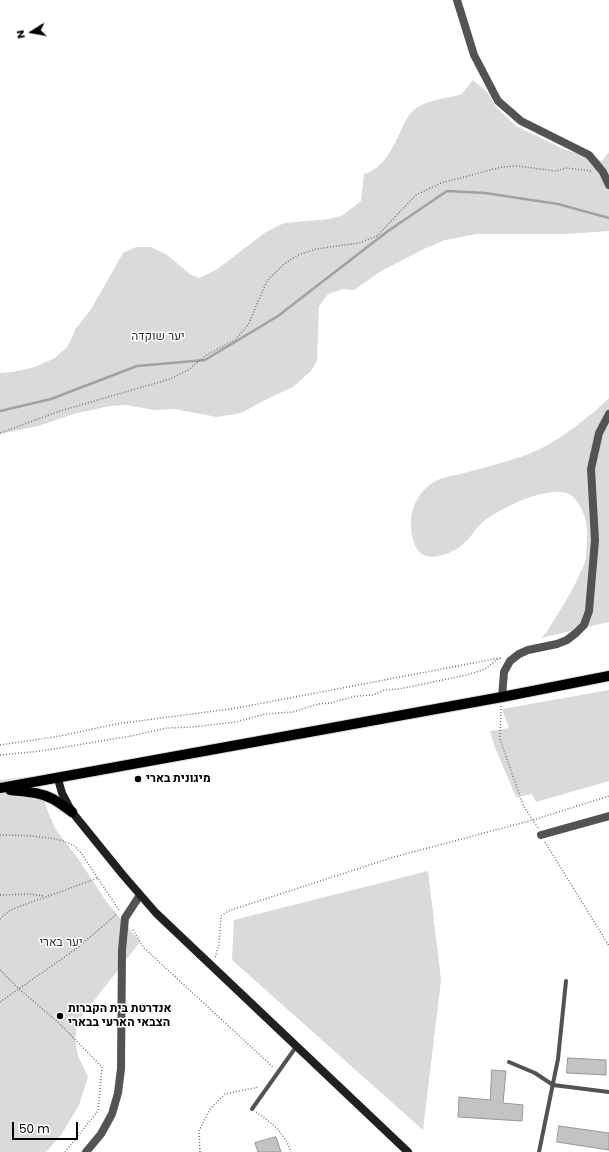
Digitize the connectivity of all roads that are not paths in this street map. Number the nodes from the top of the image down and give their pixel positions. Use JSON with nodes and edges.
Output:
{"nodes":[{"id":1,"x":457,"y":0,"type":"edge"},
{"id":2,"x":609,"y":185,"type":"edge"},
{"id":3,"x":609,"y":414,"type":"edge"},
{"id":4,"x":609,"y":676,"type":"edge"},
{"id":5,"x":502,"y":698,"type":"junction"},
{"id":6,"x":58,"y":779,"type":"junction"},
{"id":7,"x":0,"y":788,"type":"edge"},
{"id":8,"x":72,"y":812,"type":"junction"},
{"id":9,"x":609,"y":816,"type":"edge"},
{"id":10,"x":541,"y":835,"type":"dead end"},
{"id":11,"x":140,"y":895,"type":"junction"},
{"id":12,"x":566,"y":981,"type":"dead end"},
{"id":13,"x":296,"y":1047,"type":"junction"},
{"id":14,"x":509,"y":1062,"type":"dead end"},
{"id":15,"x":553,"y":1085,"type":"junction"},
{"id":16,"x":609,"y":1092,"type":"edge"},
{"id":17,"x":252,"y":1110,"type":"road end"},
{"id":18,"x":86,"y":1152,"type":"edge"},
{"id":19,"x":408,"y":1152,"type":"edge"},
{"id":20,"x":539,"y":1152,"type":"edge"}],
"edges":[{"from":1,"to":2,"type":"street"},
{"from":3,"to":5,"type":"street"},
{"from":4,"to":5,"type":"main road"},
{"from":5,"to":6,"type":"main road"},
{"from":6,"to":7,"type":"main road"},
{"from":6,"to":8,"type":"main road"},
{"from":7,"to":8,"type":"main road"},
{"from":8,"to":11,"type":"main road"},
{"from":9,"to":10,"type":"street"},
{"from":11,"to":13,"type":"main road"},
{"from":11,"to":18,"type":"street"},
{"from":12,"to":15,"type":"lane"},
{"from":13,"to":17,"type":"lane"},
{"from":13,"to":19,"type":"main road"},
{"from":14,"to":15,"type":"lane"},
{"from":15,"to":16,"type":"lane"},
{"from":15,"to":20,"type":"lane"}]}
